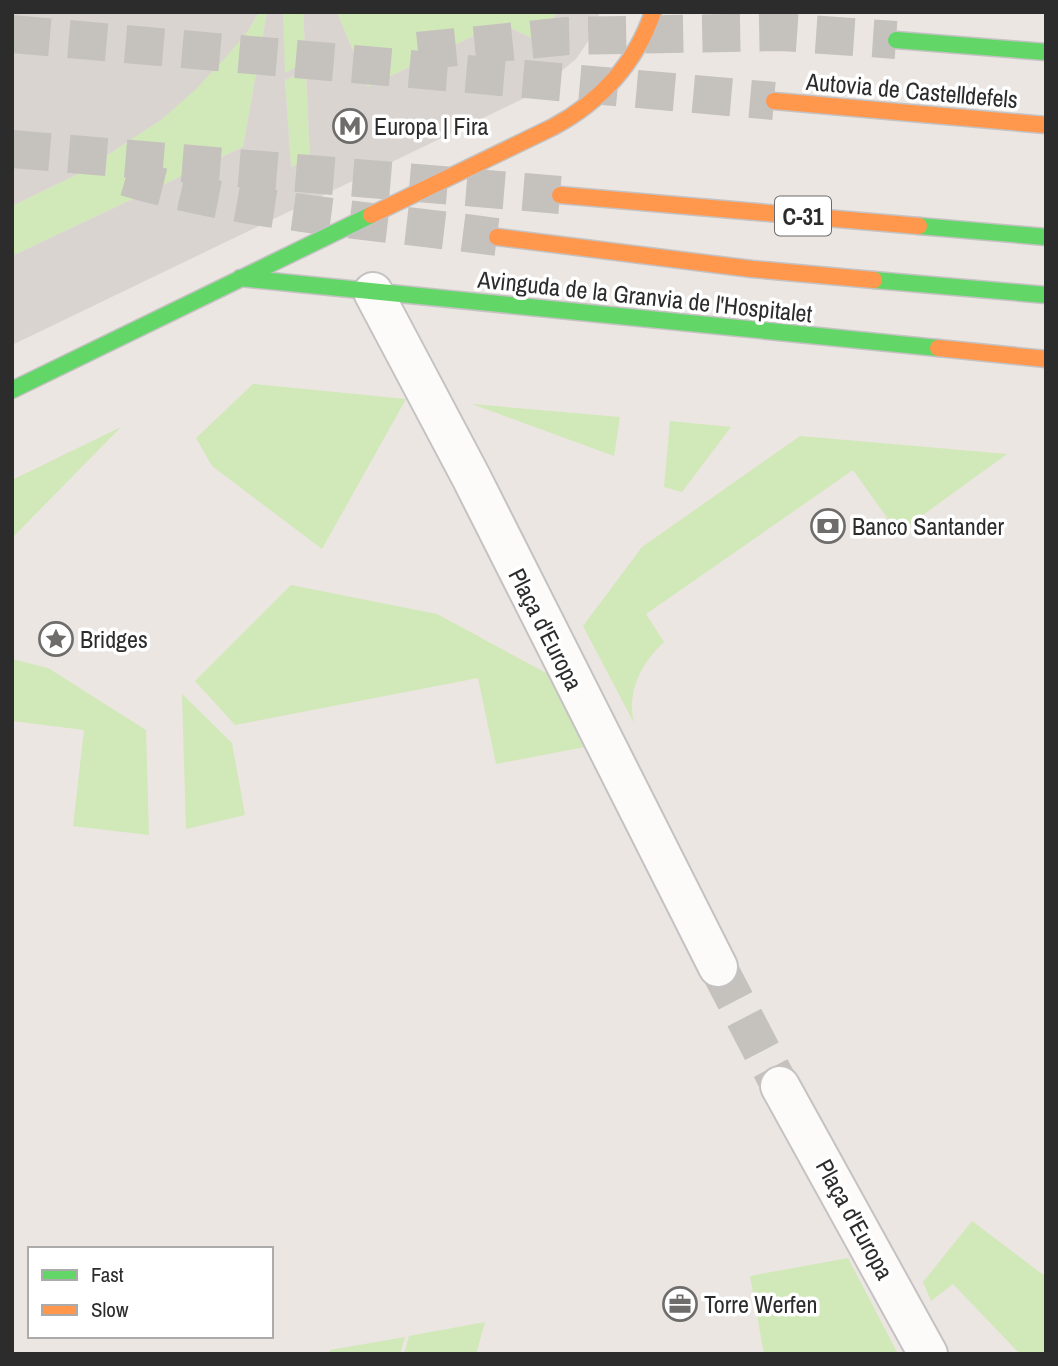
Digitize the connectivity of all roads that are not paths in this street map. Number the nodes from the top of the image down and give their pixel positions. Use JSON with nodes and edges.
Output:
{"nodes":[{"id":1,"x":653,"y":12,"type":"edge"},
{"id":2,"x":896,"y":40,"type":"tunnel mouth"},
{"id":3,"x":1046,"y":52,"type":"edge"},
{"id":4,"x":774,"y":101,"type":"tunnel mouth"},
{"id":5,"x":1046,"y":125,"type":"edge"},
{"id":6,"x":560,"y":195,"type":"tunnel mouth"},
{"id":7,"x":497,"y":237,"type":"tunnel mouth"},
{"id":8,"x":1046,"y":237,"type":"edge"},
{"id":9,"x":240,"y":278,"type":"junction"},
{"id":10,"x":373,"y":292,"type":"junction"},
{"id":11,"x":1046,"y":295,"type":"edge"},
{"id":12,"x":1046,"y":359,"type":"edge"},
{"id":13,"x":12,"y":390,"type":"edge"},
{"id":14,"x":718,"y":967,"type":"tunnel mouth"},
{"id":15,"x":780,"y":1086,"type":"tunnel mouth"},
{"id":16,"x":928,"y":1354,"type":"edge"}],
"edges":[{"from":1,"to":9,"type":"main road"},
{"from":2,"to":3,"type":"main road"},
{"from":4,"to":5,"type":"main road","name":"Autovia de Castelldefels"},
{"from":6,"to":8,"type":"main road","number":"C-31"},
{"from":7,"to":11,"type":"main road"},
{"from":9,"to":10,"type":"main road","name":"Avinguda de la Granvia de l'Hospitalet"},
{"from":9,"to":13,"type":"main road"},
{"from":10,"to":12,"type":"main road","name":"Avinguda de la Granvia de l'Hospitalet"},
{"from":10,"to":14,"type":"street","name":"Plaça d'Europa"},
{"from":15,"to":16,"type":"street","name":"Plaça d'Europa"}]}
